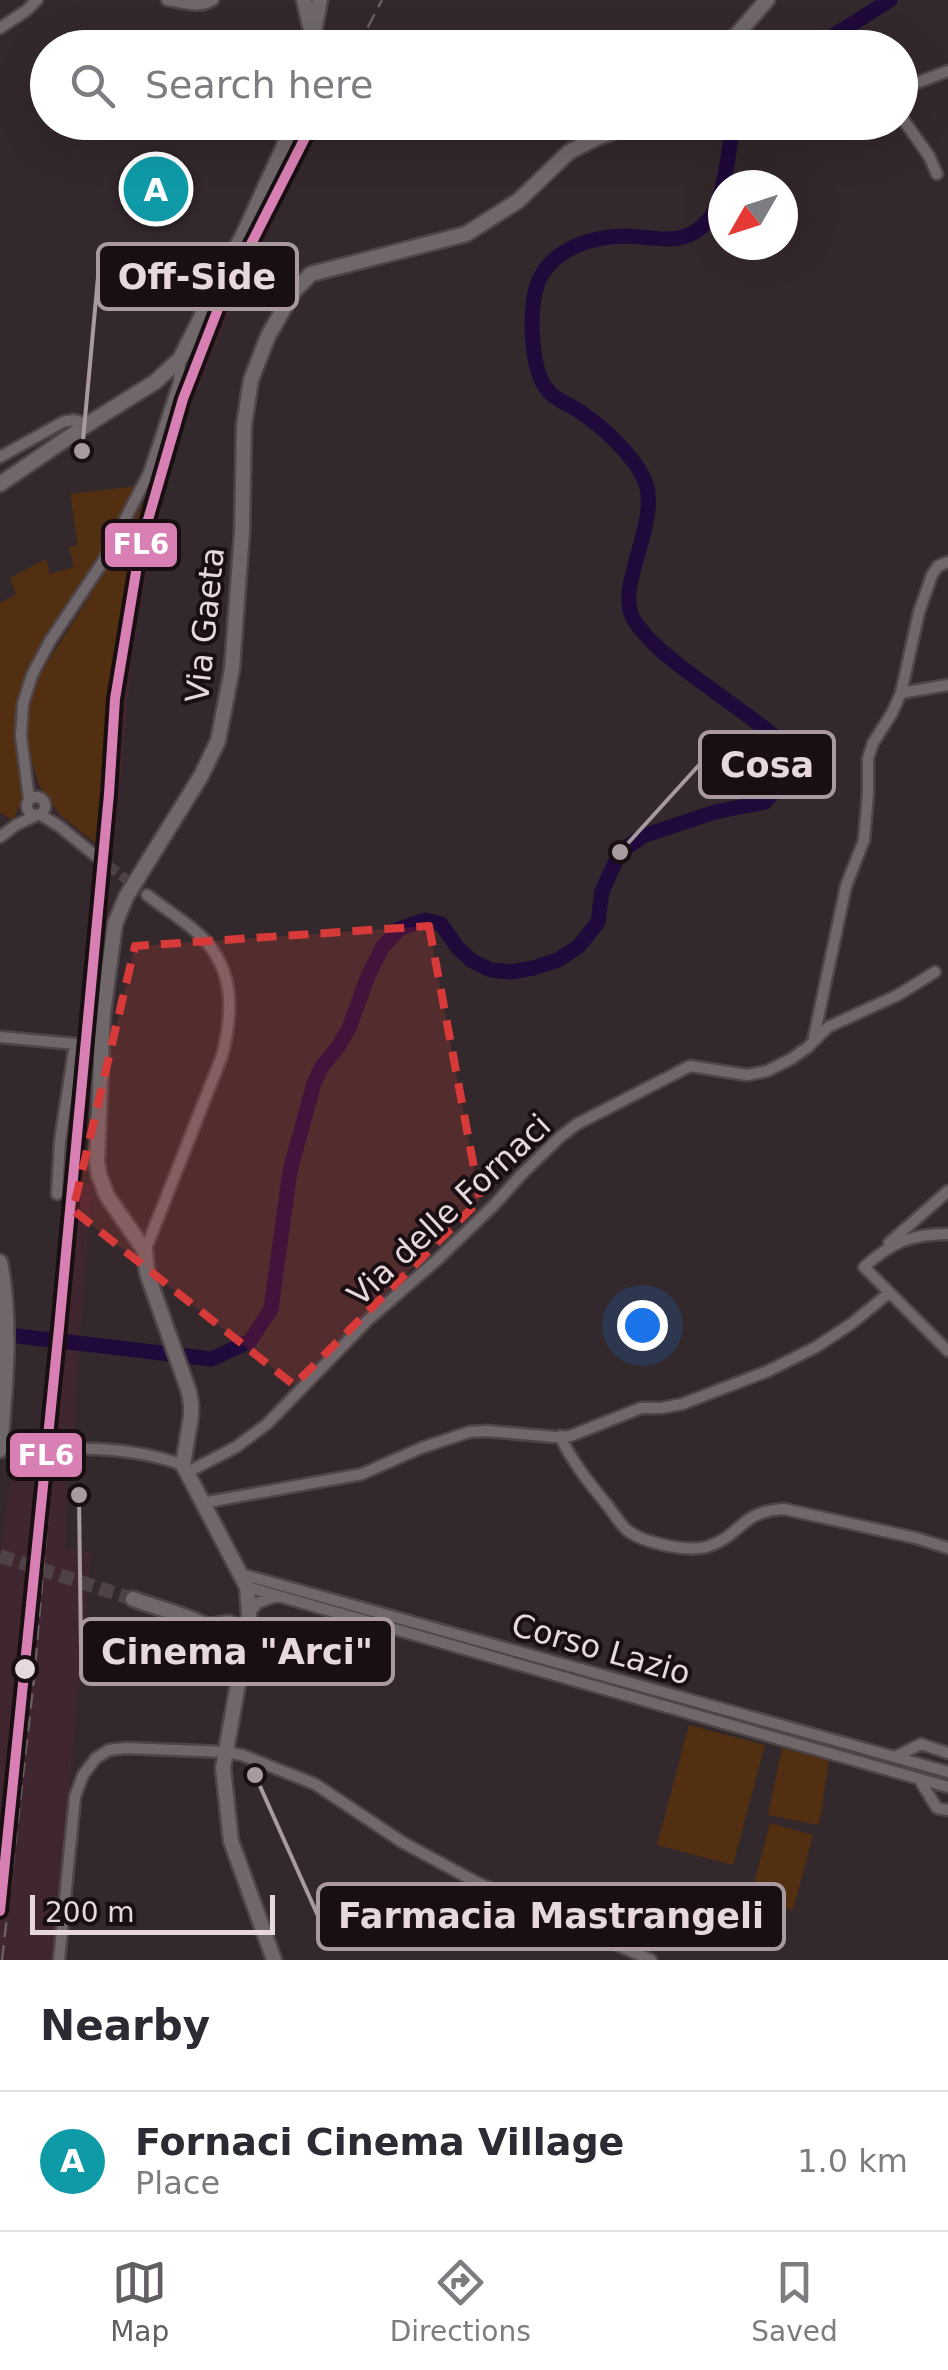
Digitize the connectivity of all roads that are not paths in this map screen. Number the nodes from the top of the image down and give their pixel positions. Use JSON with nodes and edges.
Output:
{"nodes":[{"id":1,"x":37,"y":0,"type":"edge"},
{"id":2,"x":167,"y":0,"type":"edge"},
{"id":3,"x":213,"y":0,"type":"edge"},
{"id":4,"x":304,"y":0,"type":"edge"},
{"id":5,"x":320,"y":0,"type":"edge"},
{"id":6,"x":768,"y":0,"type":"edge"},
{"id":7,"x":0,"y":28,"type":"edge"},
{"id":8,"x":310,"y":30,"type":"edge"},
{"id":9,"x":314,"y":30,"type":"edge"},
{"id":10,"x":741,"y":30,"type":"edge"},
{"id":11,"x":948,"y":71,"type":"edge"},
{"id":12,"x":918,"y":82,"type":"edge"},
{"id":13,"x":286,"y":140,"type":"edge"},
{"id":14,"x":592,"y":140,"type":"edge"},
{"id":15,"x":918,"y":140,"type":"edge"},
{"id":16,"x":937,"y":174,"type":"dead end"},
{"id":17,"x":180,"y":359,"type":"junction"},
{"id":18,"x":88,"y":424,"type":"junction"},
{"id":19,"x":0,"y":457,"type":"edge"},
{"id":20,"x":0,"y":484,"type":"edge"},
{"id":21,"x":948,"y":562,"type":"edge"},
{"id":22,"x":948,"y":685,"type":"edge"},
{"id":23,"x":901,"y":693,"type":"junction"},
{"id":24,"x":36,"y":806,"type":"junction"},
{"id":25,"x":0,"y":837,"type":"edge"},
{"id":26,"x":97,"y":857,"type":"tunnel mouth"},
{"id":27,"x":146,"y":895,"type":"tunnel mouth"},
{"id":28,"x":935,"y":972,"type":"dead end"},
{"id":29,"x":0,"y":1037,"type":"edge"},
{"id":30,"x":812,"y":1043,"type":"junction"},
{"id":31,"x":948,"y":1191,"type":"edge"},
{"id":32,"x":58,"y":1194,"type":"dead end"},
{"id":33,"x":948,"y":1234,"type":"edge"},
{"id":34,"x":886,"y":1250,"type":"junction"},
{"id":35,"x":145,"y":1251,"type":"junction"},
{"id":36,"x":0,"y":1262,"type":"edge"},
{"id":37,"x":889,"y":1293,"type":"junction"},
{"id":38,"x":948,"y":1351,"type":"edge"},
{"id":39,"x":2,"y":1400,"type":"edge"},
{"id":40,"x":1,"y":1436,"type":"edge"},
{"id":41,"x":560,"y":1436,"type":"junction"},
{"id":42,"x":72,"y":1449,"type":"dead end"},
{"id":43,"x":0,"y":1450,"type":"edge"},
{"id":44,"x":184,"y":1469,"type":"junction"},
{"id":45,"x":202,"y":1504,"type":"junction"},
{"id":46,"x":948,"y":1548,"type":"edge"},
{"id":47,"x":247,"y":1593,"type":"junction"},
{"id":48,"x":278,"y":1596,"type":"junction"},
{"id":49,"x":133,"y":1600,"type":"tunnel mouth"},
{"id":50,"x":228,"y":1630,"type":"junction"},
{"id":51,"x":247,"y":1633,"type":"junction"},
{"id":52,"x":242,"y":1658,"type":"junction"},
{"id":53,"x":226,"y":1752,"type":"junction"},
{"id":54,"x":948,"y":1752,"type":"edge"},
{"id":55,"x":895,"y":1757,"type":"junction"},
{"id":56,"x":948,"y":1772,"type":"edge"},
{"id":57,"x":918,"y":1778,"type":"junction"},
{"id":58,"x":948,"y":1787,"type":"edge"},
{"id":59,"x":948,"y":1810,"type":"edge"},
{"id":60,"x":59,"y":1960,"type":"edge"},
{"id":61,"x":274,"y":1960,"type":"edge"},
{"id":62,"x":650,"y":1960,"type":"edge"}],
"edges":[{"from":1,"to":7,"type":"street"},
{"from":2,"to":3,"type":"street"},
{"from":4,"to":8,"type":"street"},
{"from":5,"to":9,"type":"street"},
{"from":6,"to":10,"type":"street"},
{"from":11,"to":12,"type":"street"},
{"from":13,"to":17,"type":"street"},
{"from":14,"to":35,"type":"street","name":"Via Gaeta"},
{"from":15,"to":16,"type":"street"},
{"from":17,"to":18,"type":"street"},
{"from":17,"to":24,"type":"street"},
{"from":18,"to":19,"type":"street"},
{"from":18,"to":20,"type":"street"},
{"from":21,"to":23,"type":"street"},
{"from":22,"to":23,"type":"street"},
{"from":23,"to":30,"type":"street"},
{"from":24,"to":25,"type":"street"},
{"from":24,"to":26,"type":"street"},
{"from":27,"to":35,"type":"street"},
{"from":28,"to":30,"type":"street","name":"Via delle Fornaci"},
{"from":29,"to":32,"type":"street"},
{"from":30,"to":44,"type":"street","name":"Via delle Fornaci"},
{"from":31,"to":34,"type":"street"},
{"from":33,"to":34,"type":"street"},
{"from":34,"to":37,"type":"street"},
{"from":35,"to":44,"type":"street","name":"Via Gaeta"},
{"from":36,"to":39,"type":"street"},
{"from":37,"to":38,"type":"street"},
{"from":37,"to":41,"type":"street"},
{"from":39,"to":40,"type":"street"},
{"from":40,"to":43,"type":"street"},
{"from":41,"to":45,"type":"street"},
{"from":41,"to":46,"type":"street"},
{"from":42,"to":44,"type":"street"},
{"from":44,"to":45,"type":"street"},
{"from":45,"to":47,"type":"street"},
{"from":47,"to":48,"type":"street","name":"Corso Lazio"},
{"from":47,"to":48,"type":"street"},
{"from":47,"to":50,"type":"street"},
{"from":47,"to":51,"type":"street"},
{"from":47,"to":55,"type":"street","name":"Corso Lazio"},
{"from":48,"to":57,"type":"street","name":"Corso Lazio"},
{"from":49,"to":50,"type":"street"},
{"from":50,"to":51,"type":"street"},
{"from":50,"to":52,"type":"street"},
{"from":51,"to":52,"type":"street"},
{"from":52,"to":53,"type":"street"},
{"from":53,"to":60,"type":"street"},
{"from":53,"to":61,"type":"street"},
{"from":53,"to":62,"type":"street"},
{"from":54,"to":55,"type":"street"},
{"from":55,"to":56,"type":"street","name":"Corso Lazio"},
{"from":57,"to":58,"type":"street","name":"Corso Lazio"},
{"from":57,"to":59,"type":"street"}]}
